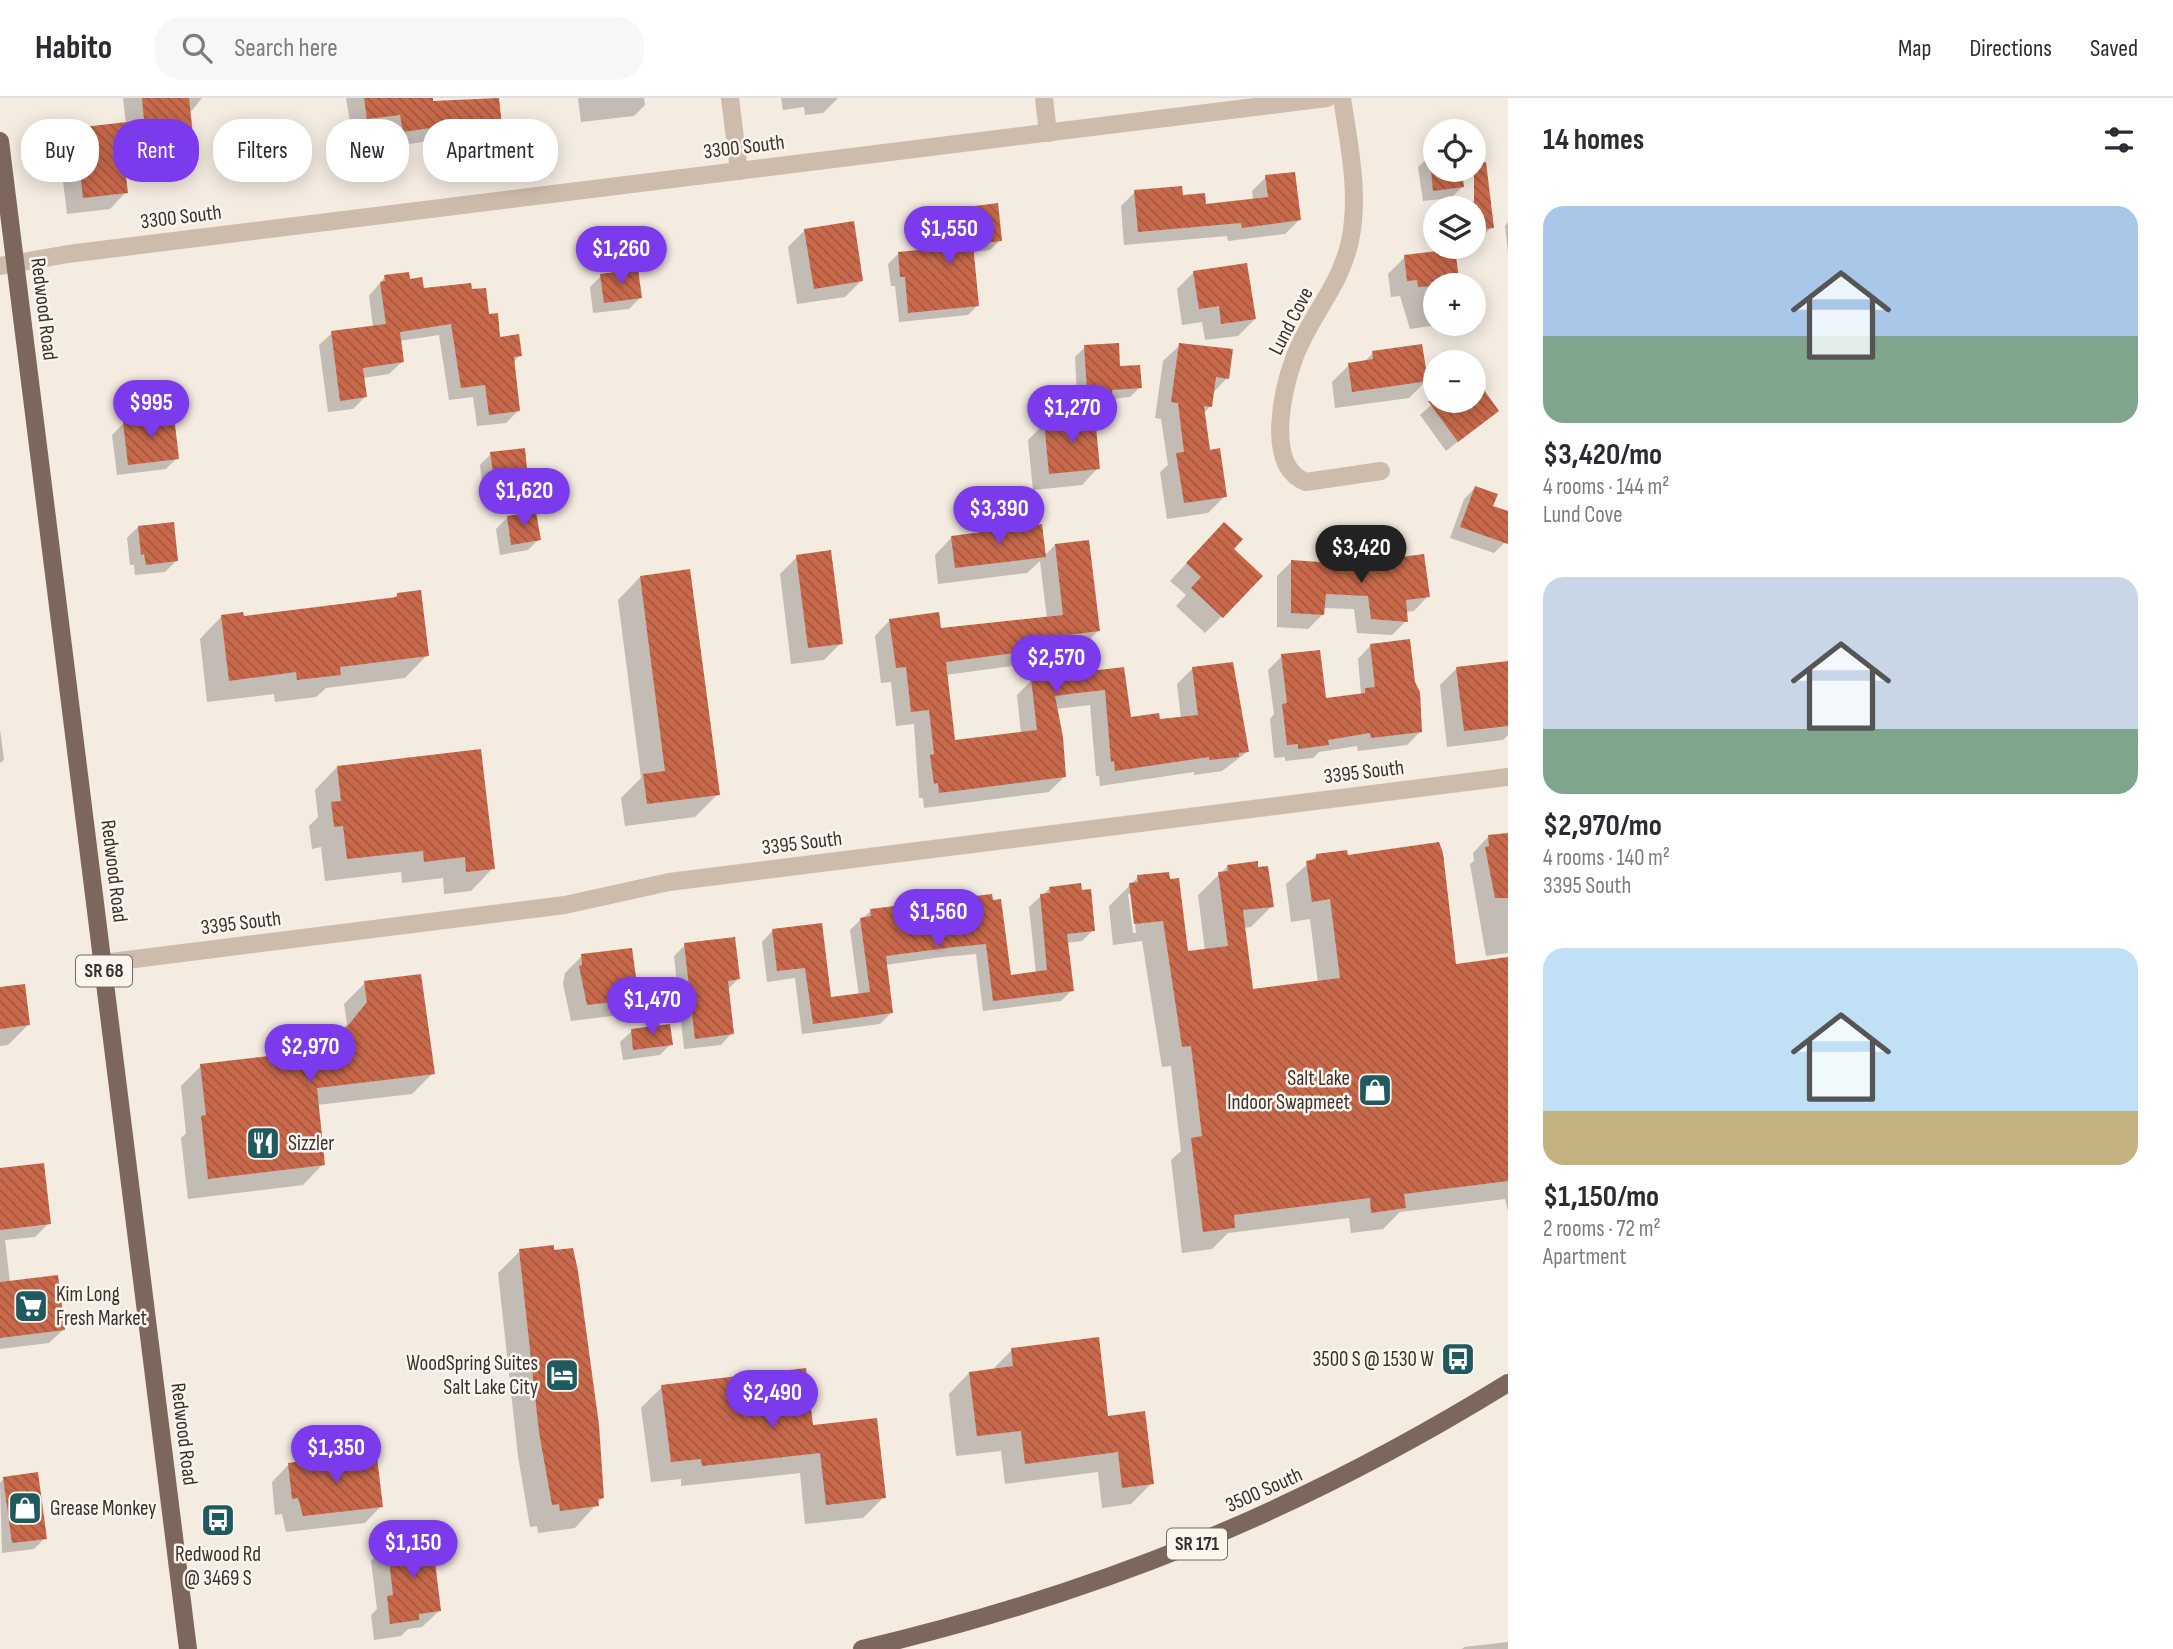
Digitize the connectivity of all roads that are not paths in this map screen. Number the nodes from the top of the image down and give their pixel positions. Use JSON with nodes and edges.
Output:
{"nodes":[{"id":1,"x":730,"y":98,"type":"edge"},
{"id":2,"x":1044,"y":98,"type":"edge"},
{"id":3,"x":1327,"y":98,"type":"edge"},
{"id":4,"x":1342,"y":98,"type":"edge"},
{"id":5,"x":1048,"y":133,"type":"junction"},
{"id":6,"x":0,"y":141,"type":"edge"},
{"id":7,"x":739,"y":170,"type":"junction"},
{"id":8,"x":8,"y":264,"type":"edge"},
{"id":9,"x":1381,"y":471,"type":"dead end"},
{"id":10,"x":1508,"y":777,"type":"edge"},
{"id":11,"x":103,"y":963,"type":"junction"},
{"id":12,"x":1508,"y":1383,"type":"edge"},
{"id":13,"x":188,"y":1649,"type":"edge"},
{"id":14,"x":862,"y":1649,"type":"edge"}],
"edges":[{"from":1,"to":7,"type":"street"},
{"from":2,"to":5,"type":"street"},
{"from":3,"to":5,"type":"street","name":"3300 South"},
{"from":4,"to":9,"type":"street","name":"Lund Cove"},
{"from":5,"to":7,"type":"street","name":"3300 South"},
{"from":6,"to":8,"type":"main road","name":"Redwood Road","number":"SR 68"},
{"from":7,"to":8,"type":"street","name":"3300 South"},
{"from":8,"to":11,"type":"main road","name":"Redwood Road","number":"SR 68"},
{"from":10,"to":11,"type":"street","name":"3395 South"},
{"from":11,"to":13,"type":"main road","name":"Redwood Road","number":"SR 68"},
{"from":12,"to":14,"type":"main road","name":"3500 South","number":"SR 171"}]}
